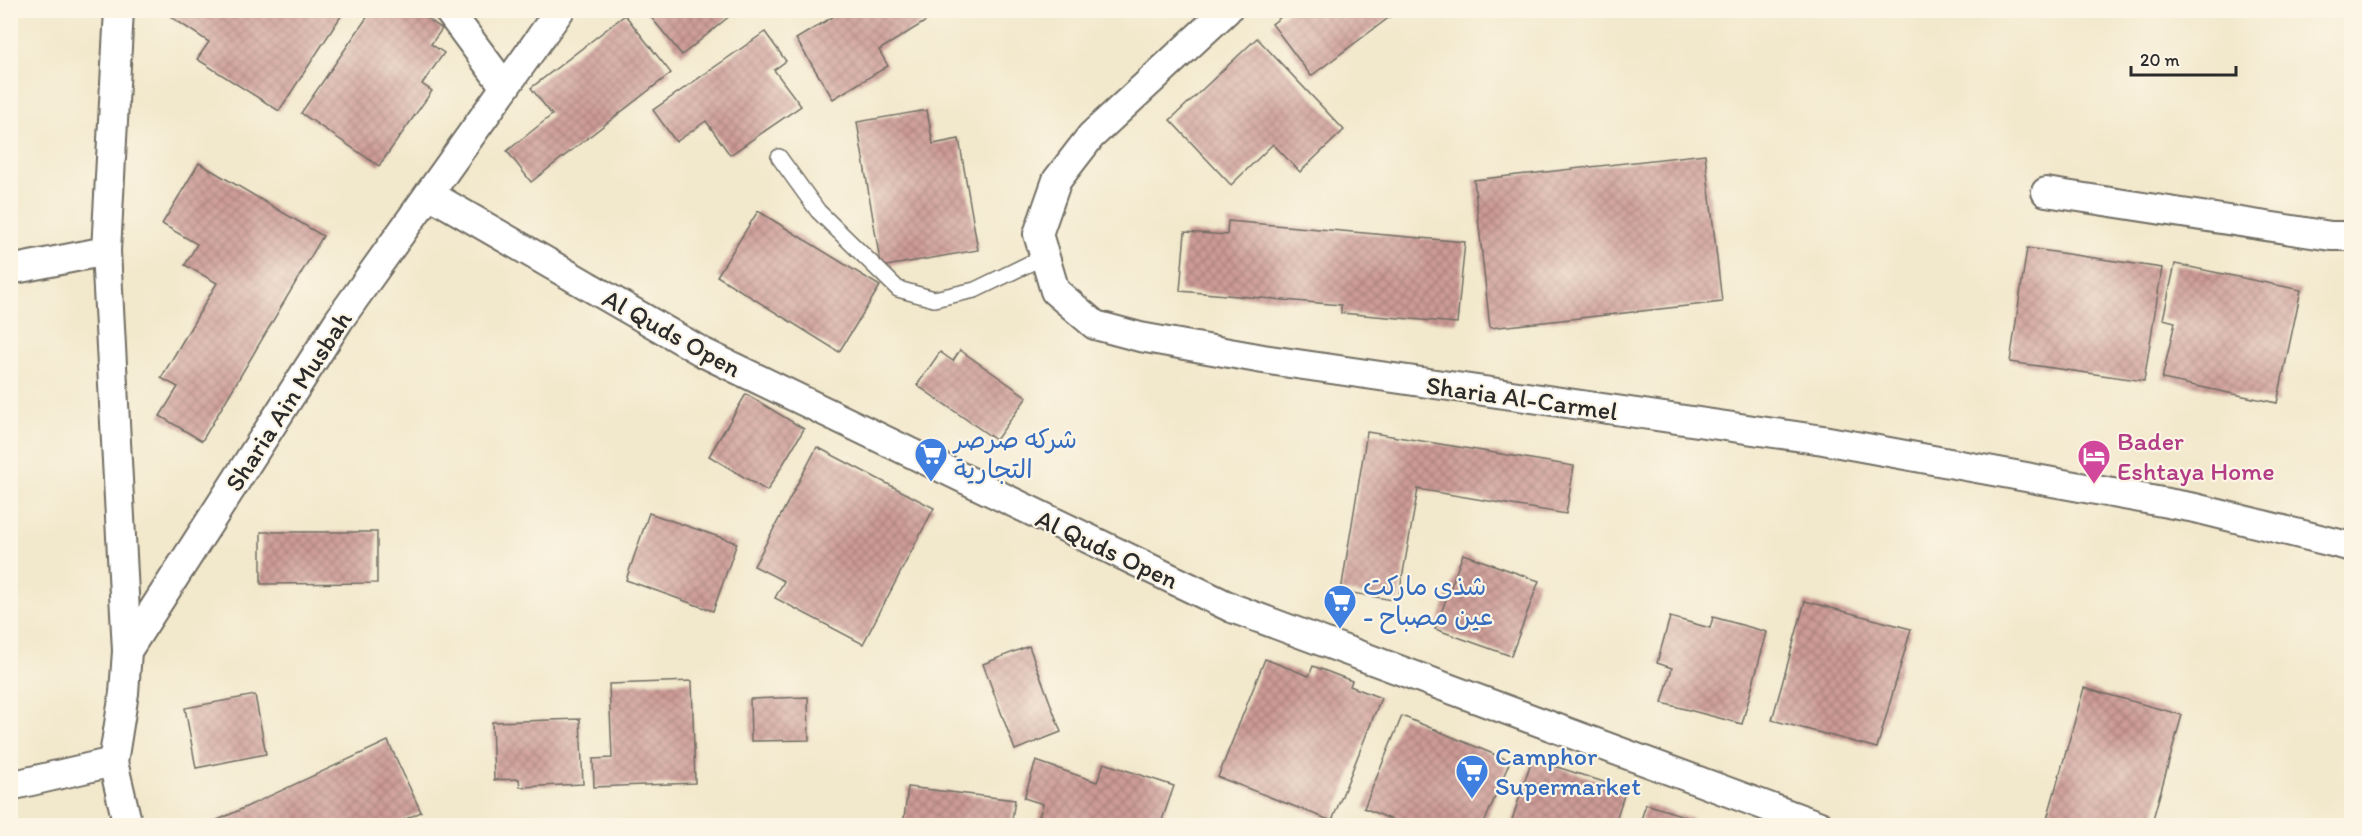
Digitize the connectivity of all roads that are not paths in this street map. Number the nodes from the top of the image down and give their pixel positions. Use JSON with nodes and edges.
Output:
{"nodes":[{"id":1,"x":119,"y":10,"type":"edge"},
{"id":2,"x":448,"y":10,"type":"edge"},
{"id":3,"x":560,"y":10,"type":"edge"},
{"id":4,"x":1227,"y":10,"type":"edge"},
{"id":5,"x":505,"y":87,"type":"junction"},
{"id":6,"x":778,"y":157,"type":"dead end"},
{"id":7,"x":2046,"y":192,"type":"dead end"},
{"id":8,"x":429,"y":194,"type":"junction"},
{"id":9,"x":2352,"y":236,"type":"edge"},
{"id":10,"x":106,"y":251,"type":"junction"},
{"id":11,"x":1044,"y":256,"type":"junction"},
{"id":12,"x":10,"y":270,"type":"edge"},
{"id":13,"x":2352,"y":547,"type":"edge"},
{"id":14,"x":127,"y":651,"type":"junction"},
{"id":15,"x":113,"y":762,"type":"junction"},
{"id":16,"x":10,"y":786,"type":"edge"},
{"id":17,"x":128,"y":825,"type":"edge"},
{"id":18,"x":1820,"y":825,"type":"edge"}],
"edges":[{"from":1,"to":10,"type":"street"},
{"from":2,"to":5,"type":"street"},
{"from":3,"to":5,"type":"street","name":"Sharia Ain Musbah"},
{"from":4,"to":11,"type":"street","name":"Sharia Al-Carmel"},
{"from":5,"to":8,"type":"street","name":"Sharia Ain Musbah"},
{"from":6,"to":11,"type":"lane"},
{"from":7,"to":9,"type":"street"},
{"from":8,"to":14,"type":"street","name":"Sharia Ain Musbah"},
{"from":8,"to":18,"type":"street","name":"Al Quds Open"},
{"from":10,"to":12,"type":"street"},
{"from":10,"to":14,"type":"street"},
{"from":11,"to":13,"type":"street","name":"Sharia Al-Carmel"},
{"from":14,"to":15,"type":"street","name":"Sharia Ain Musbah"},
{"from":15,"to":16,"type":"street"},
{"from":15,"to":17,"type":"street","name":"Sharia Ain Musbah"}]}
